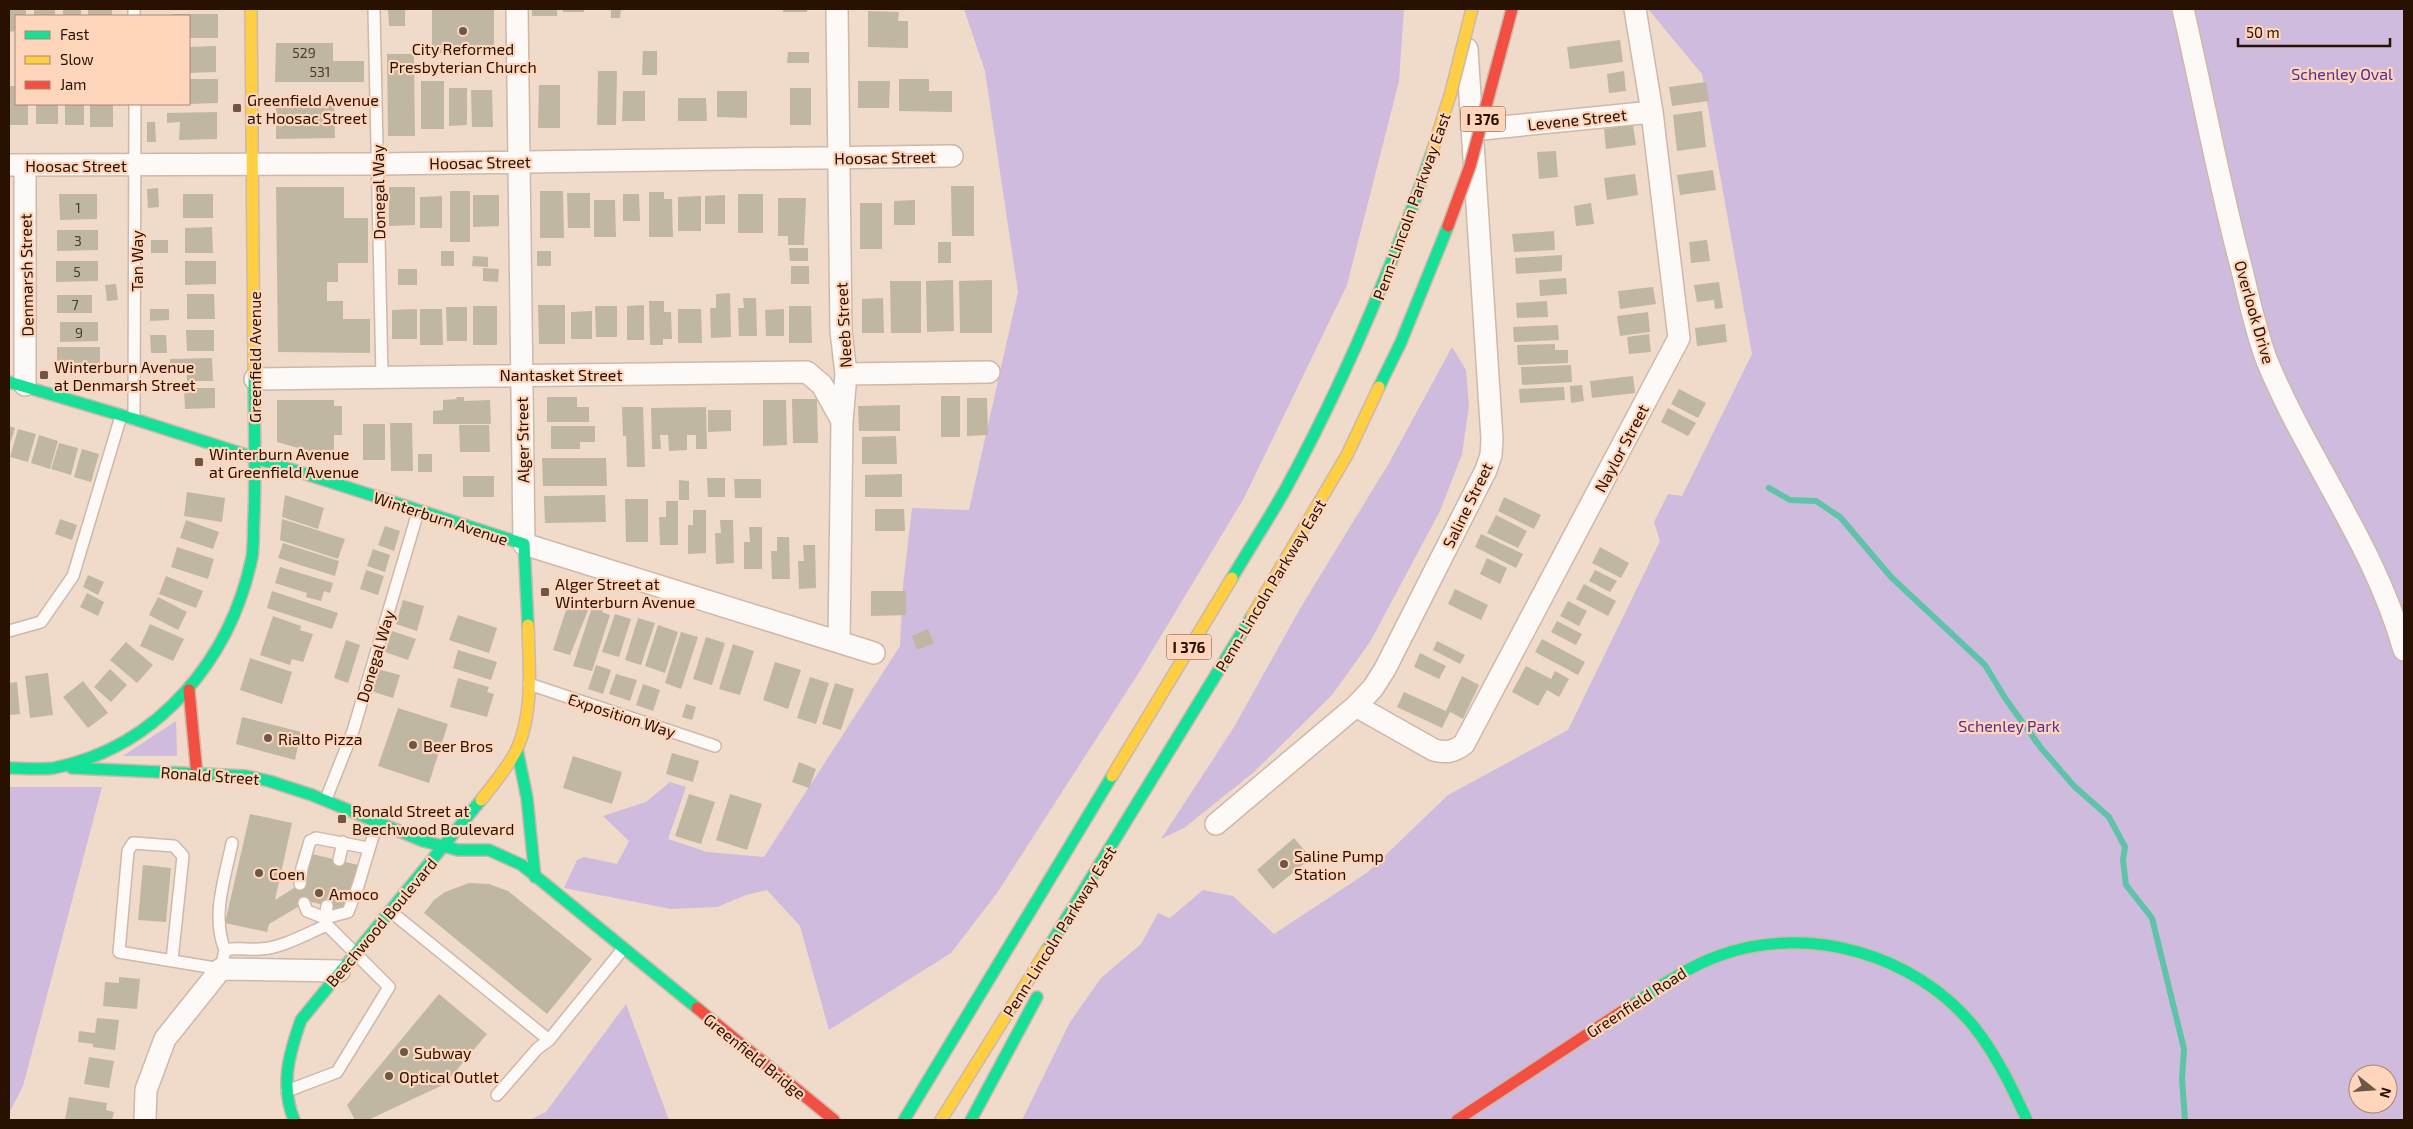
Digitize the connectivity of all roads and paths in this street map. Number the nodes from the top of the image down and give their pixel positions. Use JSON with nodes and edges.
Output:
{"nodes":[{"id":1,"x":251,"y":9,"type":"edge"},
{"id":2,"x":374,"y":9,"type":"edge"},
{"id":3,"x":517,"y":9,"type":"edge"},
{"id":4,"x":836,"y":9,"type":"edge"},
{"id":5,"x":1464,"y":9,"type":"edge"},
{"id":6,"x":1472,"y":9,"type":"edge"},
{"id":7,"x":1512,"y":9,"type":"edge"},
{"id":8,"x":1635,"y":9,"type":"edge"},
{"id":9,"x":2183,"y":9,"type":"edge"},
{"id":10,"x":136,"y":105,"type":"edge"},
{"id":11,"x":1652,"y":112,"type":"junction"},
{"id":12,"x":1472,"y":130,"type":"junction"},
{"id":13,"x":952,"y":156,"type":"dead end"},
{"id":14,"x":840,"y":158,"type":"junction"},
{"id":15,"x":518,"y":161,"type":"junction"},
{"id":16,"x":378,"y":164,"type":"junction"},
{"id":17,"x":17,"y":165,"type":"edge"},
{"id":18,"x":136,"y":165,"type":"junction"},
{"id":19,"x":252,"y":165,"type":"junction"},
{"id":20,"x":989,"y":372,"type":"dead end"},
{"id":21,"x":522,"y":374,"type":"junction"},
{"id":22,"x":846,"y":374,"type":"junction"},
{"id":23,"x":382,"y":376,"type":"junction"},
{"id":24,"x":254,"y":379,"type":"junction"},
{"id":25,"x":17,"y":384,"type":"edge"},
{"id":26,"x":121,"y":416,"type":"junction"},
{"id":27,"x":134,"y":419,"type":"junction"},
{"id":28,"x":842,"y":421,"type":"junction"},
{"id":29,"x":255,"y":458,"type":"junction"},
{"id":30,"x":418,"y":512,"type":"junction"},
{"id":31,"x":524,"y":544,"type":"junction"},
{"id":32,"x":9,"y":631,"type":"edge"},
{"id":33,"x":839,"y":642,"type":"junction"},
{"id":34,"x":2404,"y":650,"type":"edge"},
{"id":35,"x":874,"y":653,"type":"dead end"},
{"id":36,"x":529,"y":684,"type":"junction"},
{"id":37,"x":190,"y":690,"type":"junction"},
{"id":38,"x":1356,"y":706,"type":"junction"},
{"id":39,"x":715,"y":746,"type":"dead end"},
{"id":40,"x":517,"y":749,"type":"junction"},
{"id":41,"x":9,"y":768,"type":"edge"},
{"id":42,"x":52,"y":768,"type":"junction"},
{"id":43,"x":1160,"y":769,"type":"junction"},
{"id":44,"x":197,"y":775,"type":"junction"},
{"id":45,"x":326,"y":799,"type":"junction"},
{"id":46,"x":377,"y":822,"type":"junction"},
{"id":47,"x":1216,"y":824,"type":"dead end"},
{"id":48,"x":343,"y":842,"type":"junction"},
{"id":49,"x":232,"y":843,"type":"dead end"},
{"id":50,"x":444,"y":846,"type":"junction"},
{"id":51,"x":368,"y":848,"type":"junction"},
{"id":52,"x":339,"y":860,"type":"dead end"},
{"id":53,"x":535,"y":876,"type":"junction"},
{"id":54,"x":300,"y":884,"type":"dead end"},
{"id":55,"x":304,"y":904,"type":"dead end"},
{"id":56,"x":327,"y":906,"type":"dead end"},
{"id":57,"x":390,"y":911,"type":"junction"},
{"id":58,"x":326,"y":922,"type":"junction"},
{"id":59,"x":1070,"y":936,"type":"dead end"},
{"id":60,"x":623,"y":949,"type":"junction"},
{"id":61,"x":354,"y":954,"type":"junction"},
{"id":62,"x":172,"y":960,"type":"junction"},
{"id":63,"x":223,"y":960,"type":"junction"},
{"id":64,"x":339,"y":971,"type":"junction"},
{"id":65,"x":1042,"y":988,"type":"dead end"},
{"id":66,"x":700,"y":1011,"type":"joint"},
{"id":67,"x":550,"y":1040,"type":"junction"},
{"id":68,"x":287,"y":1091,"type":"junction"},
{"id":69,"x":497,"y":1095,"type":"dead end"},
{"id":70,"x":144,"y":1120,"type":"edge"},
{"id":71,"x":294,"y":1120,"type":"edge"},
{"id":72,"x":834,"y":1120,"type":"edge"},
{"id":73,"x":904,"y":1120,"type":"edge"},
{"id":74,"x":941,"y":1120,"type":"edge"},
{"id":75,"x":971,"y":1120,"type":"edge"},
{"id":76,"x":1457,"y":1120,"type":"edge"},
{"id":77,"x":2027,"y":1120,"type":"edge"}],
"edges":[{"from":1,"to":19,"type":"main road","name":"Greenfield Avenue"},
{"from":2,"to":16,"type":"lane","name":"Donegal Way"},
{"from":3,"to":15,"type":"street","name":"Alger Street"},
{"from":4,"to":14,"type":"street","name":"Neeb Street"},
{"from":5,"to":12,"type":"street","name":"Saline Street"},
{"from":6,"to":73,"type":"main road","name":"Penn-Lincoln Parkway East","number":"I 376","bridge":true},
{"from":7,"to":43,"type":"main road","name":"Penn-Lincoln Parkway East","number":"I 376","bridge":true},
{"from":8,"to":11,"type":"street","name":"Naylor Street"},
{"from":9,"to":34,"type":"street","name":"Overlook Drive"},
{"from":10,"to":18,"type":"lane","name":"Tan Way"},
{"from":11,"to":12,"type":"street","name":"Levene Street"},
{"from":11,"to":38,"type":"street","name":"Naylor Street"},
{"from":12,"to":38,"type":"street","name":"Saline Street"},
{"from":13,"to":14,"type":"street","name":"Hoosac Street"},
{"from":14,"to":15,"type":"street","name":"Hoosac Street"},
{"from":14,"to":22,"type":"street","name":"Neeb Street"},
{"from":15,"to":16,"type":"street","name":"Hoosac Street"},
{"from":15,"to":21,"type":"street","name":"Alger Street"},
{"from":16,"to":19,"type":"street","name":"Hoosac Street"},
{"from":16,"to":23,"type":"lane","name":"Donegal Way"},
{"from":17,"to":18,"type":"street","name":"Hoosac Street"},
{"from":17,"to":25,"type":"street","name":"Denmarsh Street"},
{"from":18,"to":19,"type":"street","name":"Hoosac Street"},
{"from":18,"to":27,"type":"lane","name":"Tan Way"},
{"from":19,"to":24,"type":"main road","name":"Greenfield Avenue"},
{"from":20,"to":22,"type":"street"},
{"from":21,"to":23,"type":"street","name":"Nantasket Street"},
{"from":21,"to":28,"type":"street","name":"Nantasket Street"},
{"from":21,"to":31,"type":"street","name":"Alger Street"},
{"from":22,"to":28,"type":"street","name":"Neeb Street"},
{"from":23,"to":24,"type":"street","name":"Nantasket Street"},
{"from":24,"to":29,"type":"main road","name":"Greenfield Avenue"},
{"from":25,"to":26,"type":"main road","name":"Winterburn Avenue"},
{"from":26,"to":27,"type":"main road","name":"Winterburn Avenue"},
{"from":26,"to":32,"type":"lane"},
{"from":27,"to":29,"type":"main road","name":"Winterburn Avenue"},
{"from":28,"to":33,"type":"street","name":"Neeb Street"},
{"from":29,"to":30,"type":"main road","name":"Winterburn Avenue"},
{"from":29,"to":37,"type":"main road","name":"Greenfield Avenue"},
{"from":30,"to":31,"type":"main road","name":"Winterburn Avenue"},
{"from":30,"to":45,"type":"lane","name":"Donegal Way"},
{"from":31,"to":33,"type":"street","name":"Winterburn Avenue"},
{"from":31,"to":36,"type":"main road","name":"Alger Street"},
{"from":33,"to":35,"type":"street","name":"Winterburn Avenue"},
{"from":36,"to":39,"type":"lane","name":"Exposition Way"},
{"from":36,"to":40,"type":"main road","name":"Alger Street"},
{"from":37,"to":42,"type":"main road","name":"Greenfield Avenue"},
{"from":37,"to":44,"type":"main road"},
{"from":38,"to":47,"type":"street","name":"Saline Street"},
{"from":40,"to":50,"type":"main road","name":"Alger Street"},
{"from":40,"to":53,"type":"main road"},
{"from":41,"to":42,"type":"main road","name":"Greenfield Avenue"},
{"from":42,"to":44,"type":"main road","name":"Ronald Street"},
{"from":43,"to":59,"type":"main road"},
{"from":43,"to":74,"type":"main road","name":"Penn-Lincoln Parkway East","number":"I 376"},
{"from":44,"to":45,"type":"main road","name":"Ronald Street"},
{"from":45,"to":46,"type":"main road","name":"Ronald Street"},
{"from":46,"to":50,"type":"main road","name":"Ronald Street"},
{"from":46,"to":51,"type":"lane"},
{"from":48,"to":51,"type":"lane"},
{"from":48,"to":52,"type":"lane"},
{"from":48,"to":54,"type":"lane"},
{"from":49,"to":63,"type":"lane"},
{"from":50,"to":53,"type":"main road","name":"Beechwood Boulevard"},
{"from":50,"to":57,"type":"main road","name":"Beechwood Boulevard"},
{"from":51,"to":58,"type":"lane"},
{"from":53,"to":60,"type":"main road","name":"Beechwood Boulevard"},
{"from":55,"to":58,"type":"lane"},
{"from":56,"to":58,"type":"lane"},
{"from":57,"to":61,"type":"main road","name":"Beechwood Boulevard"},
{"from":57,"to":67,"type":"lane"},
{"from":58,"to":61,"type":"lane"},
{"from":58,"to":63,"type":"lane"},
{"from":60,"to":66,"type":"main road","name":"Beechwood Boulevard"},
{"from":60,"to":67,"type":"lane"},
{"from":61,"to":64,"type":"main road","name":"Beechwood Boulevard"},
{"from":61,"to":68,"type":"lane"},
{"from":62,"to":62,"type":"lane"},
{"from":62,"to":63,"type":"lane"},
{"from":63,"to":64,"type":"street"},
{"from":63,"to":70,"type":"street"},
{"from":64,"to":68,"type":"main road","name":"Beechwood Boulevard"},
{"from":65,"to":75,"type":"main road"},
{"from":66,"to":72,"type":"main road","name":"Greenfield Bridge"},
{"from":67,"to":69,"type":"lane"},
{"from":68,"to":71,"type":"main road","name":"Beechwood Boulevard"},
{"from":76,"to":77,"type":"main road","name":"Greenfield Road"}]}
